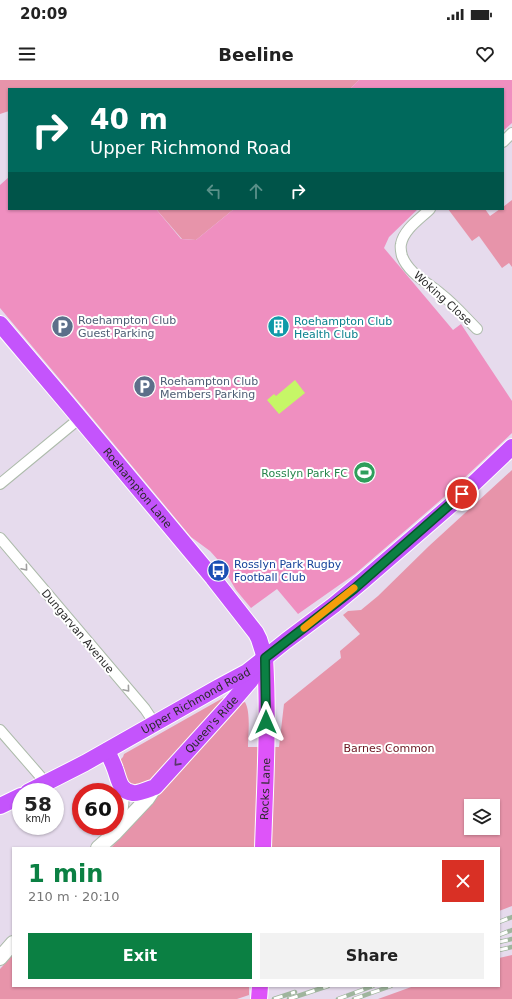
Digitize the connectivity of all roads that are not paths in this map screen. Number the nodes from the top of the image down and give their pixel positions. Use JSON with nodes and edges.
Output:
{"nodes":[{"id":1,"x":512,"y":134,"type":"edge"},
{"id":2,"x":504,"y":141,"type":"edge"},
{"id":3,"x":429,"y":210,"type":"edge"},
{"id":4,"x":0,"y":324,"type":"edge"},
{"id":5,"x":477,"y":329,"type":"dead end"},
{"id":6,"x":80,"y":418,"type":"junction"},
{"id":7,"x":512,"y":448,"type":"edge"},
{"id":8,"x":0,"y":484,"type":"edge"},
{"id":9,"x":0,"y":538,"type":"edge"},
{"id":10,"x":265,"y":658,"type":"junction"},
{"id":11,"x":155,"y":724,"type":"junction"},
{"id":12,"x":0,"y":730,"type":"edge"},
{"id":13,"x":107,"y":751,"type":"junction"},
{"id":14,"x":119,"y":782,"type":"joint"},
{"id":15,"x":44,"y":783,"type":"edge"},
{"id":16,"x":47,"y":783,"type":"edge"},
{"id":17,"x":155,"y":787,"type":"junction"},
{"id":18,"x":12,"y":800,"type":"edge"},
{"id":19,"x":0,"y":806,"type":"edge"},
{"id":20,"x":106,"y":835,"type":"edge"},
{"id":21,"x":99,"y":847,"type":"edge"},
{"id":22,"x":263,"y":847,"type":"edge"},
{"id":23,"x":12,"y":944,"type":"edge"},
{"id":24,"x":0,"y":958,"type":"edge"},
{"id":25,"x":260,"y":987,"type":"edge"},
{"id":26,"x":259,"y":999,"type":"edge"}],
"edges":[{"from":1,"to":2,"type":"street"},
{"from":3,"to":5,"type":"street","name":"Woking Close"},
{"from":4,"to":6,"type":"highway","name":"Roehampton Lane"},
{"from":6,"to":8,"type":"street"},
{"from":6,"to":10,"type":"highway","name":"Roehampton Lane"},
{"from":7,"to":10,"type":"highway","name":"Upper Richmond Road"},
{"from":9,"to":11,"type":"street","name":"Dungarvan Avenue","one_way":true},
{"from":10,"to":11,"type":"highway","name":"Upper Richmond Road"},
{"from":10,"to":17,"type":"highway","name":"Queen's Ride","one_way":true},
{"from":10,"to":22,"type":"main road","name":"Rocks Lane"},
{"from":11,"to":13,"type":"highway","name":"Upper Richmond Road"},
{"from":12,"to":15,"type":"street"},
{"from":13,"to":14,"type":"highway"},
{"from":13,"to":16,"type":"highway","name":"Upper Richmond Road"},
{"from":14,"to":17,"type":"highway"},
{"from":17,"to":21,"type":"main road","name":"Queen's Ride"},
{"from":18,"to":19,"type":"highway"},
{"from":20,"to":21,"type":"main road","name":"Queen's Ride"},
{"from":23,"to":24,"type":"main road"},
{"from":25,"to":26,"type":"main road"}]}
